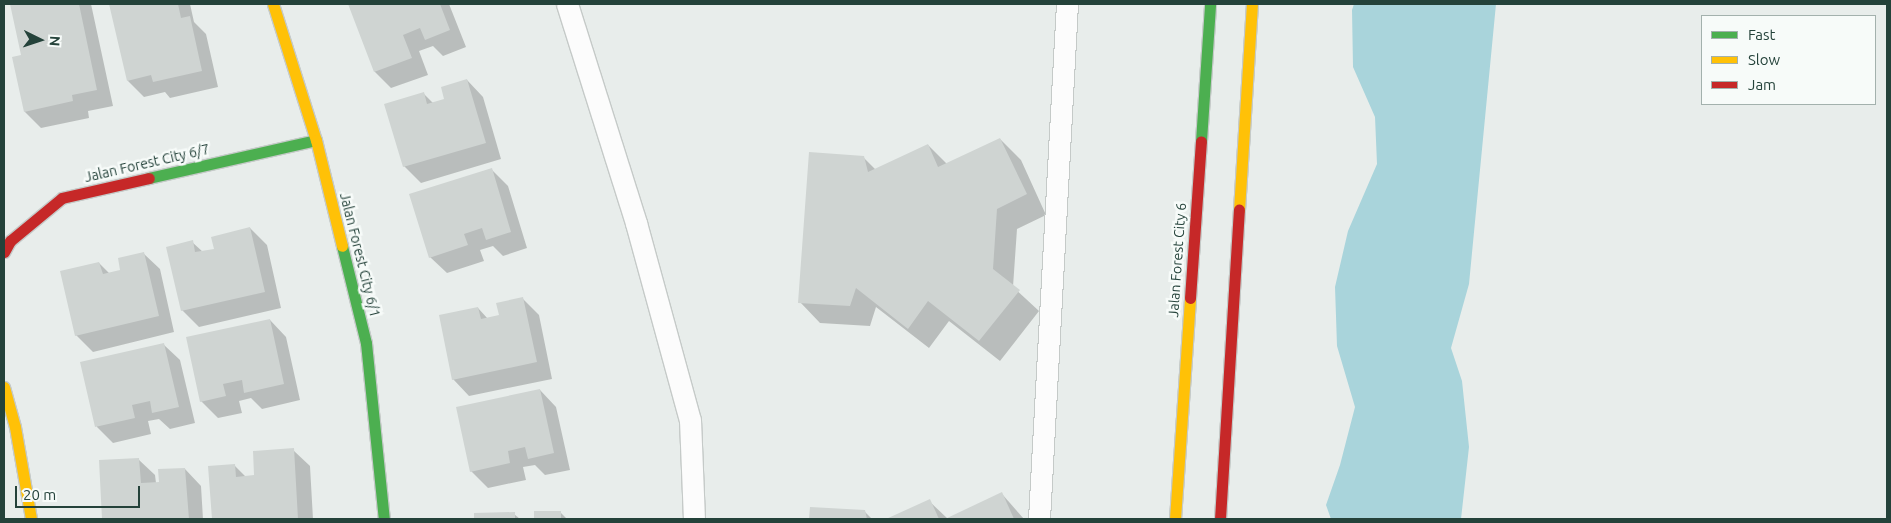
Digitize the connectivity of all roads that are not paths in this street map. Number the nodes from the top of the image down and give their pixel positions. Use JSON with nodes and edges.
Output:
{"nodes":[{"id":1,"x":273,"y":4,"type":"edge"},
{"id":2,"x":567,"y":4,"type":"edge"},
{"id":3,"x":1067,"y":4,"type":"edge"},
{"id":4,"x":1210,"y":4,"type":"edge"},
{"id":5,"x":1252,"y":4,"type":"edge"},
{"id":6,"x":316,"y":140,"type":"junction"},
{"id":7,"x":4,"y":252,"type":"edge"},
{"id":8,"x":4,"y":387,"type":"edge"},
{"id":9,"x":31,"y":519,"type":"edge"},
{"id":10,"x":384,"y":519,"type":"edge"},
{"id":11,"x":694,"y":519,"type":"edge"},
{"id":12,"x":1039,"y":519,"type":"edge"},
{"id":13,"x":1175,"y":519,"type":"edge"},
{"id":14,"x":1220,"y":519,"type":"edge"}],
"edges":[{"from":1,"to":6,"type":"street","name":"Jalan Forest City 6/1"},
{"from":2,"to":11,"type":"lane"},
{"from":3,"to":12,"type":"lane"},
{"from":4,"to":13,"type":"street","name":"Jalan Forest City 6"},
{"from":5,"to":14,"type":"street"},
{"from":6,"to":7,"type":"street","name":"Jalan Forest City 6/7"},
{"from":6,"to":10,"type":"street","name":"Jalan Forest City 6/1"},
{"from":8,"to":9,"type":"street"}]}
